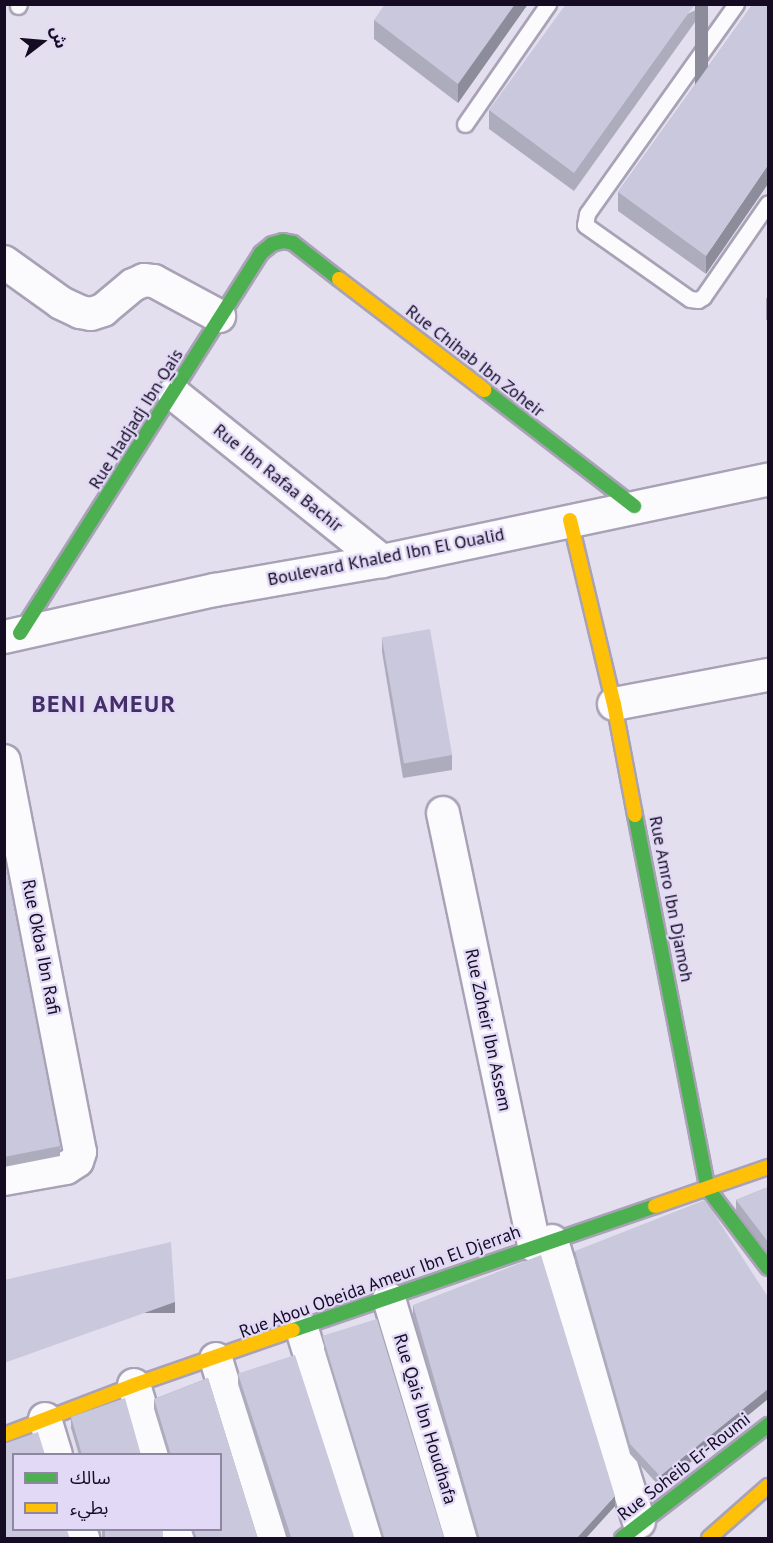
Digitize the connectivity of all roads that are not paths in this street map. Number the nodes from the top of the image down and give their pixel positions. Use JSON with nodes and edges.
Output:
{"nodes":[{"id":1,"x":548,"y":4,"type":"edge"},
{"id":2,"x":736,"y":4,"type":"edge"},
{"id":3,"x":465,"y":124,"type":"dead end"},
{"id":4,"x":768,"y":203,"type":"edge"},
{"id":5,"x":293,"y":243,"type":"joint"},
{"id":6,"x":4,"y":262,"type":"edge"},
{"id":7,"x":219,"y":316,"type":"junction"},
{"id":8,"x":174,"y":394,"type":"junction"},
{"id":9,"x":768,"y":480,"type":"edge"},
{"id":10,"x":634,"y":506,"type":"junction"},
{"id":11,"x":570,"y":520,"type":"junction"},
{"id":12,"x":382,"y":561,"type":"junction"},
{"id":13,"x":12,"y":635,"type":"edge"},
{"id":14,"x":768,"y":675,"type":"edge"},
{"id":15,"x":614,"y":704,"type":"junction"},
{"id":16,"x":4,"y":761,"type":"edge"},
{"id":17,"x":9,"y":803,"type":"edge"},
{"id":18,"x":442,"y":813,"type":"dead end"},
{"id":19,"x":768,"y":1167,"type":"edge"},
{"id":20,"x":4,"y":1179,"type":"edge"},
{"id":21,"x":708,"y":1189,"type":"junction"},
{"id":22,"x":543,"y":1244,"type":"junction"},
{"id":23,"x":768,"y":1268,"type":"edge"},
{"id":24,"x":389,"y":1299,"type":"junction"},
{"id":25,"x":302,"y":1329,"type":"junction"},
{"id":26,"x":216,"y":1359,"type":"junction"},
{"id":27,"x":134,"y":1385,"type":"junction"},
{"id":28,"x":45,"y":1419,"type":"junction"},
{"id":29,"x":768,"y":1425,"type":"edge"},
{"id":30,"x":4,"y":1435,"type":"edge"},
{"id":31,"x":55,"y":1453,"type":"edge"},
{"id":32,"x":154,"y":1453,"type":"edge"},
{"id":33,"x":768,"y":1486,"type":"edge"},
{"id":34,"x":631,"y":1530,"type":"edge"},
{"id":35,"x":270,"y":1539,"type":"edge"},
{"id":36,"x":366,"y":1539,"type":"edge"},
{"id":37,"x":461,"y":1539,"type":"edge"},
{"id":38,"x":710,"y":1539,"type":"edge"}],
"edges":[{"from":1,"to":3,"type":"lane"},
{"from":2,"to":4,"type":"lane"},
{"from":5,"to":7,"type":"main road","name":"Rue Hadjadj Ibn Qais"},
{"from":5,"to":10,"type":"main road","name":"Rue Chihab Ibn Zoheir"},
{"from":6,"to":7,"type":"street"},
{"from":7,"to":8,"type":"main road","name":"Rue Hadjadj Ibn Qais"},
{"from":8,"to":12,"type":"street","name":"Rue Ibn Rafaa Bachir"},
{"from":8,"to":13,"type":"main road","name":"Rue Hadjadj Ibn Qais"},
{"from":9,"to":10,"type":"street","name":"Boulevard Khaled Ibn El Oualid"},
{"from":10,"to":11,"type":"street","name":"Boulevard Khaled Ibn El Oualid"},
{"from":11,"to":12,"type":"street","name":"Boulevard Khaled Ibn El Oualid"},
{"from":11,"to":15,"type":"main road","name":"Rue Amro Ibn Djamoh"},
{"from":12,"to":13,"type":"street","name":"Boulevard Khaled Ibn El Oualid"},
{"from":14,"to":15,"type":"street"},
{"from":15,"to":21,"type":"main road","name":"Rue Amro Ibn Djamoh"},
{"from":16,"to":17,"type":"street","name":"Rue Okba Ibn Rafi"},
{"from":17,"to":20,"type":"street","name":"Rue Okba Ibn Rafi"},
{"from":18,"to":22,"type":"street","name":"Rue Zoheir Ibn Assem"},
{"from":19,"to":21,"type":"main road","name":"Rue Abou Obeida Ameur Ibn El Djerrah"},
{"from":21,"to":22,"type":"main road","name":"Rue Abou Obeida Ameur Ibn El Djerrah"},
{"from":21,"to":23,"type":"main road","name":"Rue Amro Ibn Djamoh"},
{"from":22,"to":24,"type":"main road","name":"Rue Abou Obeida Ameur Ibn El Djerrah"},
{"from":22,"to":34,"type":"street","name":"Rue Zoheir Ibn Assem"},
{"from":24,"to":25,"type":"main road","name":"Rue Abou Obeida Ameur Ibn El Djerrah"},
{"from":24,"to":37,"type":"street","name":"Rue Qais Ibn Houdhafa"},
{"from":25,"to":26,"type":"main road","name":"Rue Abou Obeida Ameur Ibn El Djerrah"},
{"from":25,"to":36,"type":"street"},
{"from":26,"to":27,"type":"main road","name":"Rue Abou Obeida Ameur Ibn El Djerrah"},
{"from":26,"to":35,"type":"street"},
{"from":27,"to":28,"type":"main road","name":"Rue Abou Obeida Ameur Ibn El Djerrah"},
{"from":27,"to":32,"type":"street"},
{"from":28,"to":30,"type":"main road","name":"Rue Abou Obeida Ameur Ibn El Djerrah"},
{"from":28,"to":31,"type":"street"},
{"from":29,"to":34,"type":"main road","name":"Rue Soheib Er-Roumi"},
{"from":33,"to":38,"type":"main road"}]}
